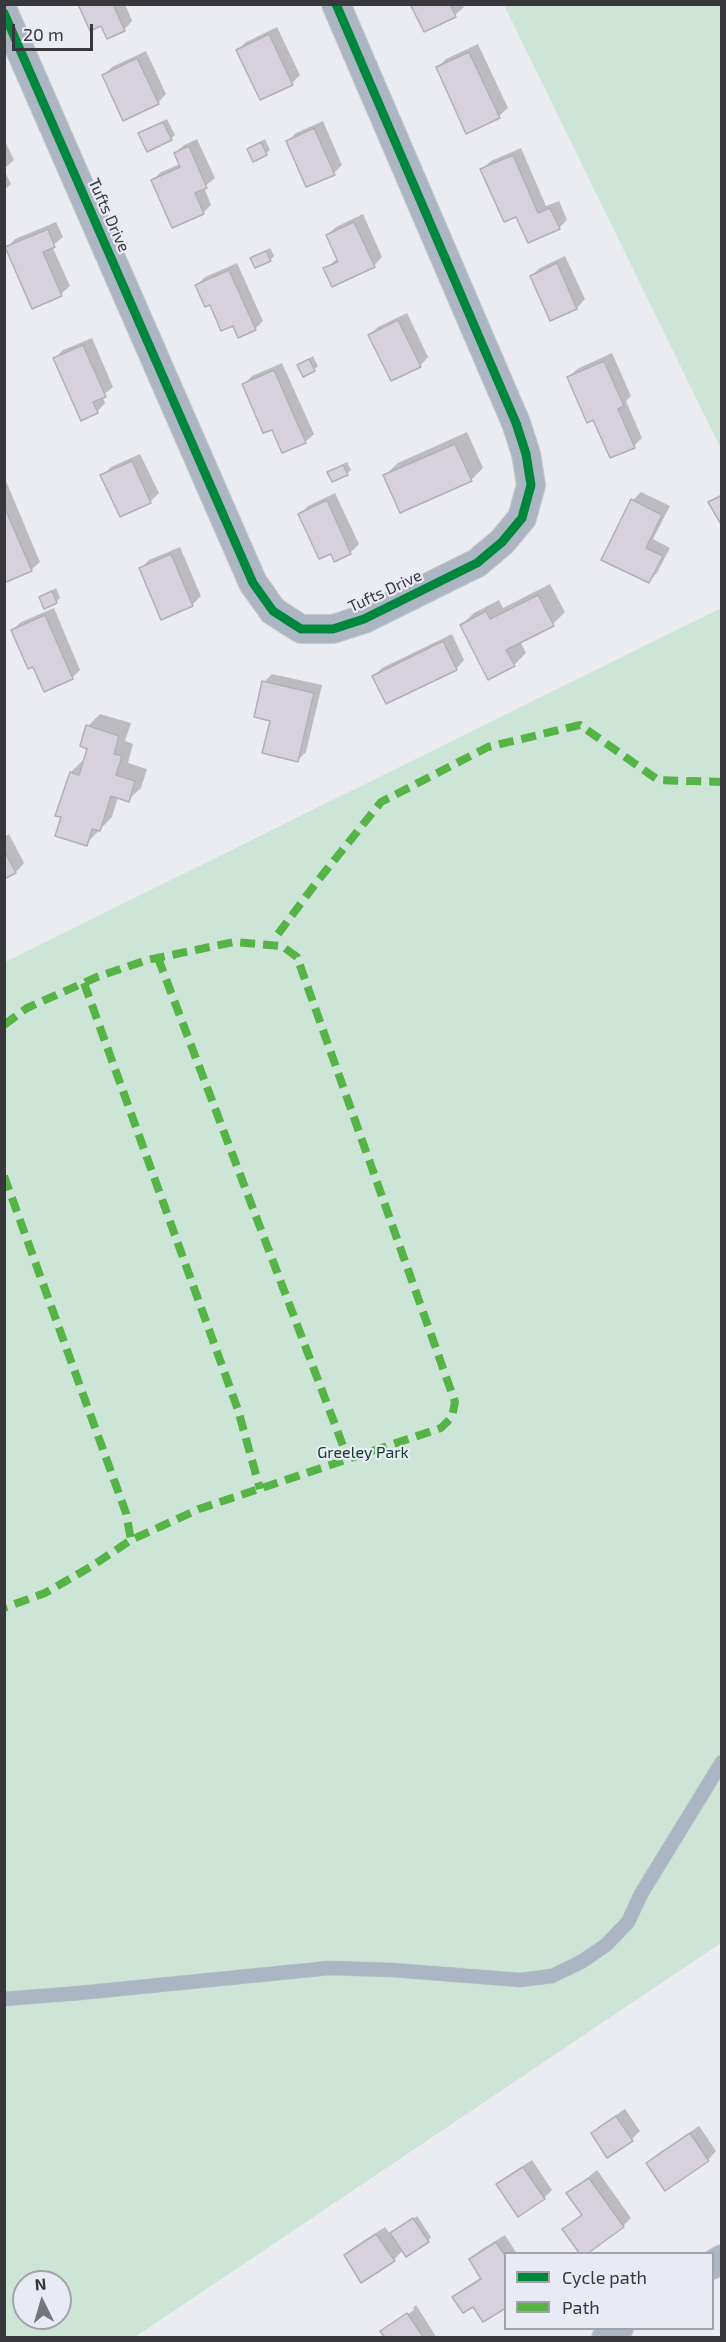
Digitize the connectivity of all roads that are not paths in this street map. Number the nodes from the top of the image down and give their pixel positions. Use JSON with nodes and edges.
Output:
{"nodes":[{"id":1,"x":336,"y":4,"type":"edge"},
{"id":2,"x":4,"y":13,"type":"edge"},
{"id":3,"x":722,"y":1761,"type":"edge"},
{"id":4,"x":4,"y":1999,"type":"edge"}],
"edges":[{"from":1,"to":2,"type":"street","name":"Tufts Drive"},
{"from":3,"to":4,"type":"lane"}]}
